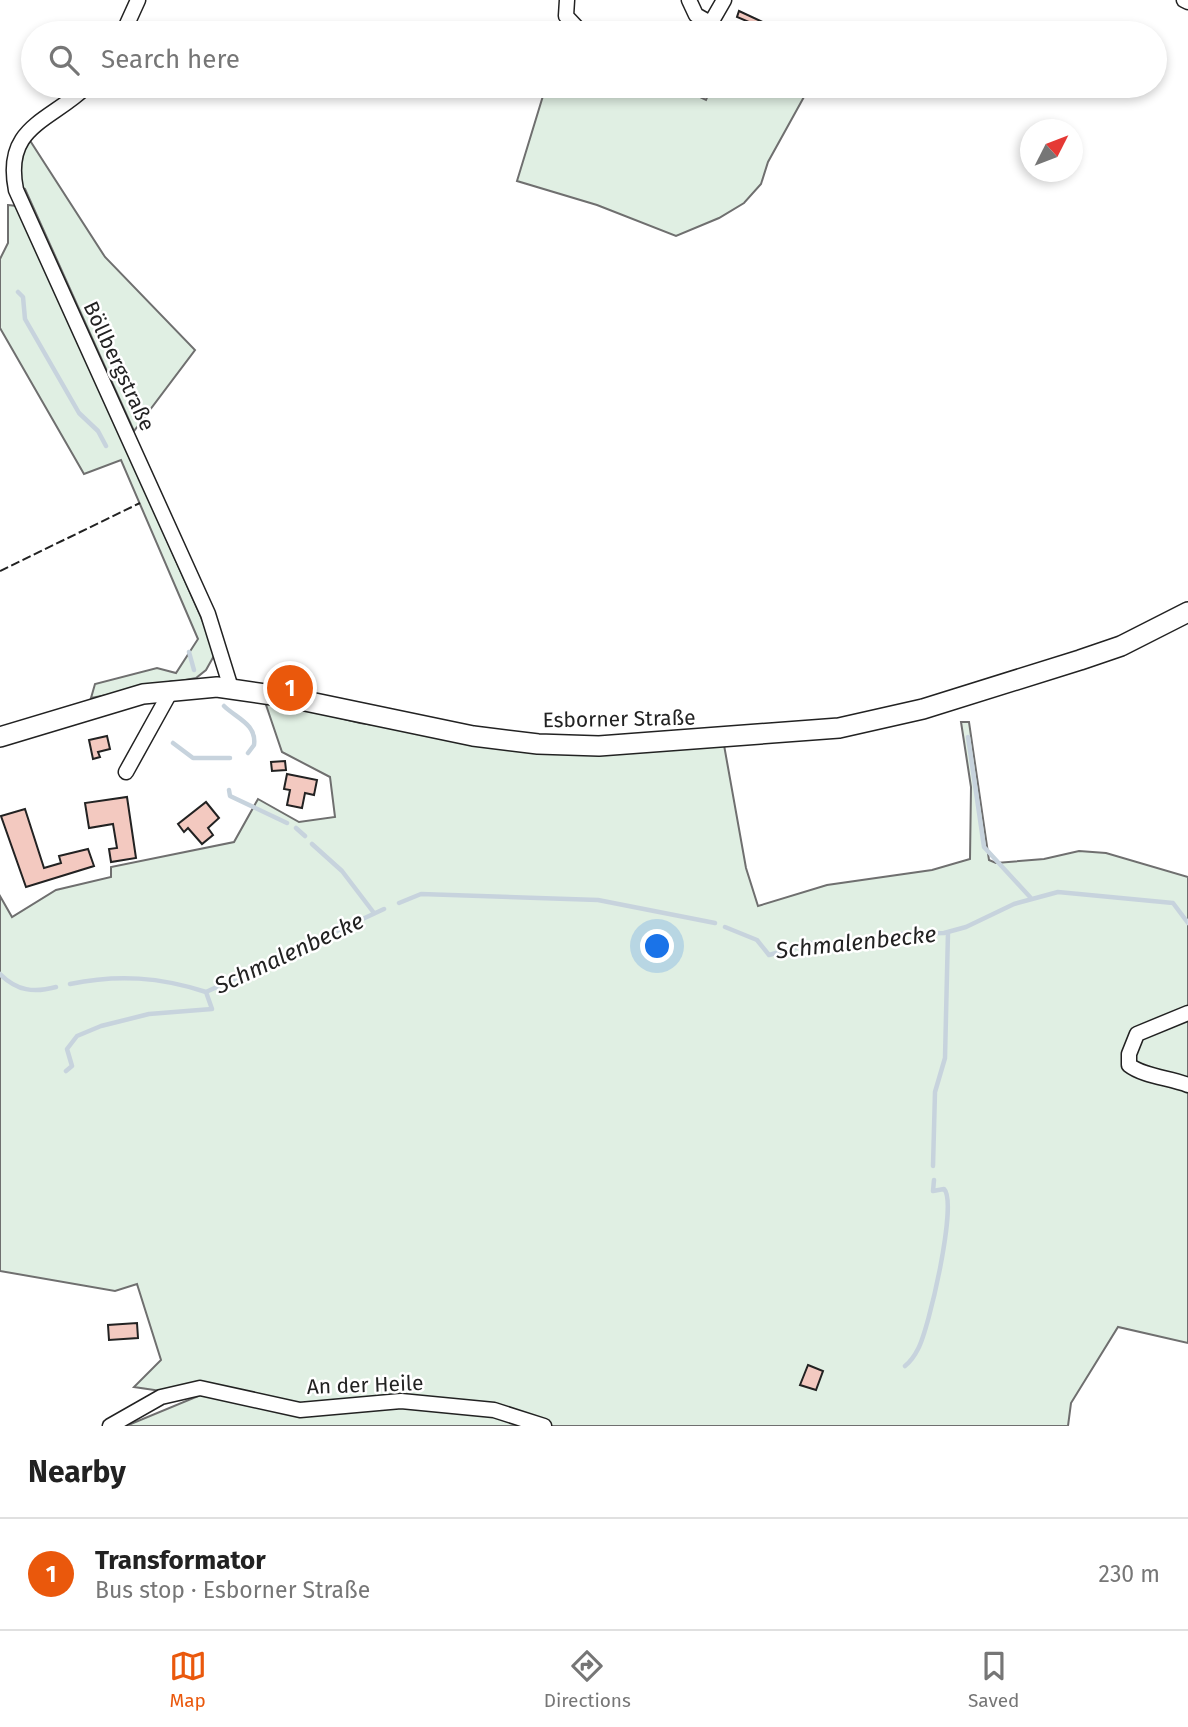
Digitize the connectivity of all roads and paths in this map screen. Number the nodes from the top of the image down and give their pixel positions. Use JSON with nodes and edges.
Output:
{"nodes":[{"id":1,"x":138,"y":0,"type":"edge"},
{"id":2,"x":567,"y":0,"type":"edge"},
{"id":3,"x":690,"y":0,"type":"edge"},
{"id":4,"x":724,"y":0,"type":"edge"},
{"id":5,"x":128,"y":21,"type":"edge"},
{"id":6,"x":569,"y":21,"type":"edge"},
{"id":7,"x":701,"y":21,"type":"edge"},
{"id":8,"x":711,"y":21,"type":"edge"},
{"id":9,"x":72,"y":98,"type":"edge"},
{"id":10,"x":1188,"y":612,"type":"edge"},
{"id":11,"x":231,"y":688,"type":"junction"},
{"id":12,"x":172,"y":689,"type":"junction"},
{"id":13,"x":0,"y":737,"type":"edge"},
{"id":14,"x":126,"y":772,"type":"dead end"},
{"id":15,"x":1188,"y":1013,"type":"edge"},
{"id":16,"x":1188,"y":1084,"type":"edge"},
{"id":17,"x":110,"y":1426,"type":"edge"},
{"id":18,"x":544,"y":1426,"type":"edge"}],
"edges":[{"from":1,"to":5,"type":"street"},
{"from":2,"to":6,"type":"street"},
{"from":3,"to":7,"type":"street"},
{"from":4,"to":8,"type":"street"},
{"from":9,"to":11,"type":"street","name":"Böllbergstraße"},
{"from":10,"to":11,"type":"main road","name":"Esborner Straße"},
{"from":11,"to":12,"type":"main road","name":"Esborner Straße"},
{"from":12,"to":13,"type":"main road","name":"Esborner Straße"},
{"from":12,"to":14,"type":"street"},
{"from":15,"to":16,"type":"street"},
{"from":17,"to":18,"type":"street","name":"An der Heile"}]}
